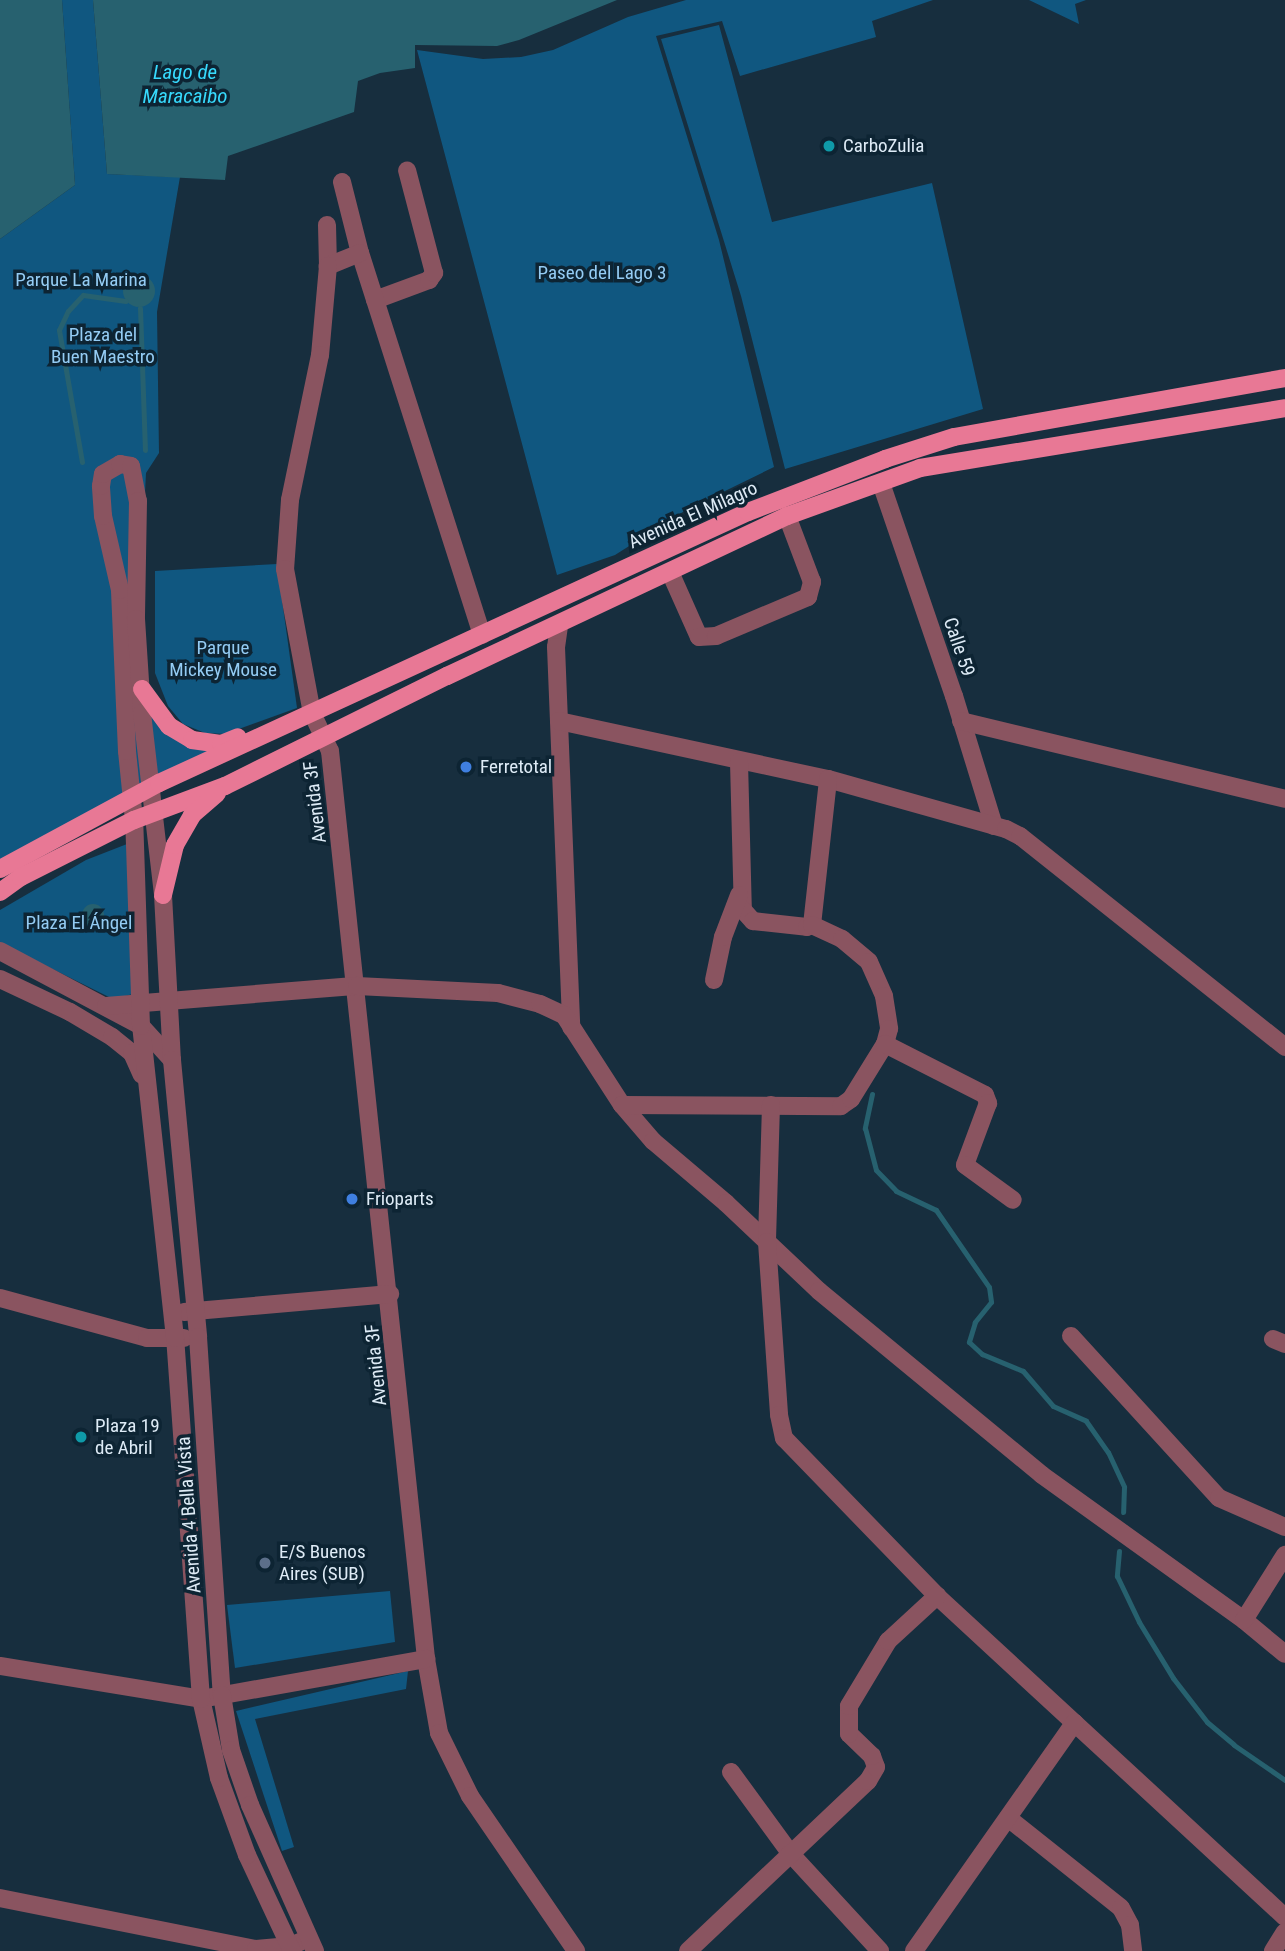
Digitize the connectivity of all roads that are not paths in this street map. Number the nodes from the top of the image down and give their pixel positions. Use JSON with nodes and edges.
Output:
{"nodes":[{"id":1,"x":407,"y":170,"type":"dead end"},
{"id":2,"x":342,"y":182,"type":"dead end"},
{"id":3,"x":327,"y":225,"type":"dead end"},
{"id":4,"x":360,"y":253,"type":"junction"},
{"id":5,"x":328,"y":266,"type":"junction"},
{"id":6,"x":375,"y":300,"type":"junction"},
{"id":7,"x":1285,"y":378,"type":"edge"},
{"id":8,"x":1285,"y":408,"type":"edge"},
{"id":9,"x":881,"y":483,"type":"junction"},
{"id":10,"x":787,"y":516,"type":"junction"},
{"id":11,"x":670,"y":572,"type":"junction"},
{"id":12,"x":559,"y":625,"type":"junction"},
{"id":13,"x":482,"y":635,"type":"junction"},
{"id":14,"x":142,"y":689,"type":"junction"},
{"id":15,"x":312,"y":713,"type":"junction"},
{"id":16,"x":961,"y":720,"type":"junction"},
{"id":17,"x":559,"y":721,"type":"junction"},
{"id":18,"x":285,"y":726,"type":"junction"},
{"id":19,"x":324,"y":738,"type":"junction"},
{"id":20,"x":739,"y":762,"type":"junction"},
{"id":21,"x":828,"y":779,"type":"junction"},
{"id":22,"x":225,"y":786,"type":"junction"},
{"id":23,"x":150,"y":787,"type":"junction"},
{"id":24,"x":132,"y":796,"type":"junction"},
{"id":25,"x":1285,"y":799,"type":"edge"},
{"id":26,"x":153,"y":812,"type":"junction"},
{"id":27,"x":134,"y":820,"type":"junction"},
{"id":28,"x":994,"y":826,"type":"junction"},
{"id":29,"x":0,"y":869,"type":"edge"},
{"id":30,"x":742,"y":889,"type":"junction"},
{"id":31,"x":0,"y":892,"type":"edge"},
{"id":32,"x":163,"y":895,"type":"junction"},
{"id":33,"x":812,"y":925,"type":"junction"},
{"id":34,"x":0,"y":951,"type":"edge"},
{"id":35,"x":0,"y":979,"type":"edge"},
{"id":36,"x":714,"y":980,"type":"dead end"},
{"id":37,"x":356,"y":986,"type":"junction"},
{"id":38,"x":169,"y":1003,"type":"junction"},
{"id":39,"x":140,"y":1004,"type":"junction"},
{"id":40,"x":106,"y":1006,"type":"junction"},
{"id":41,"x":141,"y":1026,"type":"junction"},
{"id":42,"x":571,"y":1028,"type":"junction"},
{"id":43,"x":885,"y":1044,"type":"junction"},
{"id":44,"x":1285,"y":1047,"type":"edge"},
{"id":45,"x":172,"y":1060,"type":"junction"},
{"id":46,"x":147,"y":1084,"type":"junction"},
{"id":47,"x":622,"y":1105,"type":"junction"},
{"id":48,"x":771,"y":1105,"type":"junction"},
{"id":49,"x":1013,"y":1200,"type":"dead end"},
{"id":50,"x":767,"y":1242,"type":"junction"},
{"id":51,"x":390,"y":1294,"type":"junction"},
{"id":52,"x":0,"y":1298,"type":"edge"},
{"id":53,"x":196,"y":1311,"type":"junction"},
{"id":54,"x":172,"y":1313,"type":"junction"},
{"id":55,"x":1071,"y":1336,"type":"dead end"},
{"id":56,"x":198,"y":1337,"type":"junction"},
{"id":57,"x":175,"y":1338,"type":"junction"},
{"id":58,"x":1285,"y":1527,"type":"edge"},
{"id":59,"x":1285,"y":1555,"type":"edge"},
{"id":60,"x":937,"y":1596,"type":"junction"},
{"id":61,"x":1244,"y":1620,"type":"junction"},
{"id":62,"x":1285,"y":1654,"type":"edge"},
{"id":63,"x":426,"y":1659,"type":"junction"},
{"id":64,"x":0,"y":1666,"type":"edge"},
{"id":65,"x":222,"y":1695,"type":"junction"},
{"id":66,"x":201,"y":1699,"type":"junction"},
{"id":67,"x":1074,"y":1723,"type":"junction"},
{"id":68,"x":731,"y":1772,"type":"dead end"},
{"id":69,"x":1008,"y":1818,"type":"junction"},
{"id":70,"x":790,"y":1853,"type":"junction"},
{"id":71,"x":0,"y":1898,"type":"edge"},
{"id":72,"x":1285,"y":1917,"type":"edge"},
{"id":73,"x":1285,"y":1932,"type":"edge"},
{"id":74,"x":312,"y":1944,"type":"edge"},
{"id":75,"x":291,"y":1949,"type":"edge"},
{"id":76,"x":576,"y":1951,"type":"edge"},
{"id":77,"x":688,"y":1951,"type":"edge"},
{"id":78,"x":880,"y":1951,"type":"edge"},
{"id":79,"x":914,"y":1951,"type":"edge"},
{"id":80,"x":1133,"y":1951,"type":"edge"},
{"id":81,"x":1273,"y":1951,"type":"edge"}],
"edges":[{"from":1,"to":6,"type":"street"},
{"from":2,"to":4,"type":"street"},
{"from":3,"to":5,"type":"street"},
{"from":4,"to":5,"type":"street"},
{"from":4,"to":6,"type":"street"},
{"from":5,"to":15,"type":"street"},
{"from":6,"to":13,"type":"street"},
{"from":7,"to":13,"type":"main road","name":"Avenida El Milagro"},
{"from":8,"to":9,"type":"main road","name":"Avenida El Milagro"},
{"from":9,"to":10,"type":"main road","name":"Avenida El Milagro"},
{"from":9,"to":16,"type":"street","name":"Calle 59"},
{"from":10,"to":11,"type":"main road","name":"Avenida El Milagro"},
{"from":10,"to":11,"type":"street"},
{"from":11,"to":12,"type":"main road","name":"Avenida El Milagro"},
{"from":12,"to":17,"type":"street"},
{"from":12,"to":19,"type":"main road","name":"Avenida El Milagro"},
{"from":13,"to":15,"type":"main road","name":"Avenida El Milagro"},
{"from":14,"to":18,"type":"main road"},
{"from":14,"to":23,"type":"street","name":"Avenida 4 Bella Vista"},
{"from":14,"to":24,"type":"street","name":"Avenida 4 Bella Vista"},
{"from":15,"to":18,"type":"main road","name":"Avenida El Milagro"},
{"from":15,"to":19,"type":"street","name":"Avenida 3F"},
{"from":16,"to":25,"type":"street"},
{"from":16,"to":28,"type":"street","name":"Calle 59"},
{"from":17,"to":20,"type":"street"},
{"from":17,"to":42,"type":"street"},
{"from":18,"to":23,"type":"main road","name":"Avenida El Milagro"},
{"from":19,"to":22,"type":"main road","name":"Avenida El Milagro"},
{"from":19,"to":37,"type":"street","name":"Avenida 3F"},
{"from":20,"to":21,"type":"street"},
{"from":20,"to":30,"type":"street"},
{"from":21,"to":28,"type":"street"},
{"from":21,"to":33,"type":"street"},
{"from":22,"to":26,"type":"main road","name":"Avenida El Milagro"},
{"from":22,"to":32,"type":"main road"},
{"from":23,"to":24,"type":"main road","name":"Avenida El Milagro"},
{"from":23,"to":26,"type":"street","name":"Avenida 4 Bella Vista"},
{"from":24,"to":27,"type":"street","name":"Avenida 4 Bella Vista"},
{"from":24,"to":29,"type":"main road","name":"Avenida El Milagro"},
{"from":26,"to":27,"type":"main road","name":"Avenida El Milagro"},
{"from":26,"to":32,"type":"street","name":"Avenida 4 Bella Vista"},
{"from":27,"to":31,"type":"main road","name":"Avenida El Milagro"},
{"from":27,"to":39,"type":"street","name":"Avenida 4 Bella Vista"},
{"from":28,"to":44,"type":"street"},
{"from":30,"to":33,"type":"street"},
{"from":30,"to":36,"type":"street"},
{"from":32,"to":38,"type":"street","name":"Avenida 4 Bella Vista"},
{"from":33,"to":43,"type":"street"},
{"from":34,"to":40,"type":"street"},
{"from":35,"to":46,"type":"street","name":"Avenida 4 Bella Vista"},
{"from":37,"to":38,"type":"street"},
{"from":37,"to":42,"type":"street"},
{"from":37,"to":51,"type":"street","name":"Avenida 3F"},
{"from":38,"to":39,"type":"street"},
{"from":38,"to":45,"type":"street","name":"Avenida 4 Bella Vista"},
{"from":39,"to":40,"type":"street"},
{"from":39,"to":41,"type":"street","name":"Avenida 4 Bella Vista"},
{"from":40,"to":41,"type":"street"},
{"from":41,"to":45,"type":"street"},
{"from":41,"to":46,"type":"street","name":"Avenida 4 Bella Vista"},
{"from":42,"to":47,"type":"street"},
{"from":43,"to":48,"type":"street"},
{"from":43,"to":49,"type":"street"},
{"from":45,"to":53,"type":"street","name":"Avenida 4 Bella Vista"},
{"from":46,"to":54,"type":"street","name":"Avenida 4 Bella Vista"},
{"from":47,"to":48,"type":"street"},
{"from":47,"to":50,"type":"street"},
{"from":48,"to":50,"type":"street"},
{"from":50,"to":60,"type":"street"},
{"from":50,"to":61,"type":"street"},
{"from":51,"to":53,"type":"street"},
{"from":51,"to":63,"type":"street","name":"Avenida 3F"},
{"from":52,"to":57,"type":"street"},
{"from":53,"to":54,"type":"street"},
{"from":53,"to":56,"type":"street","name":"Avenida 4 Bella Vista"},
{"from":54,"to":57,"type":"street","name":"Avenida 4 Bella Vista"},
{"from":55,"to":58,"type":"street"},
{"from":56,"to":57,"type":"street"},
{"from":56,"to":65,"type":"street","name":"Avenida 4 Bella Vista"},
{"from":57,"to":66,"type":"street","name":"Avenida 4 Bella Vista"},
{"from":59,"to":61,"type":"street"},
{"from":60,"to":67,"type":"street"},
{"from":60,"to":70,"type":"street"},
{"from":61,"to":62,"type":"street"},
{"from":63,"to":65,"type":"street"},
{"from":63,"to":76,"type":"street","name":"Avenida 3F"},
{"from":64,"to":66,"type":"street"},
{"from":65,"to":66,"type":"street"},
{"from":65,"to":74,"type":"street","name":"Avenida 4 Bella Vista"},
{"from":66,"to":75,"type":"street","name":"Avenida 4 Bella Vista"},
{"from":67,"to":69,"type":"street"},
{"from":67,"to":72,"type":"street"},
{"from":68,"to":70,"type":"street"},
{"from":69,"to":79,"type":"street"},
{"from":69,"to":80,"type":"street"},
{"from":70,"to":77,"type":"street"},
{"from":70,"to":78,"type":"street"},
{"from":71,"to":75,"type":"street"},
{"from":73,"to":81,"type":"street"},
{"from":74,"to":75,"type":"street"}]}
